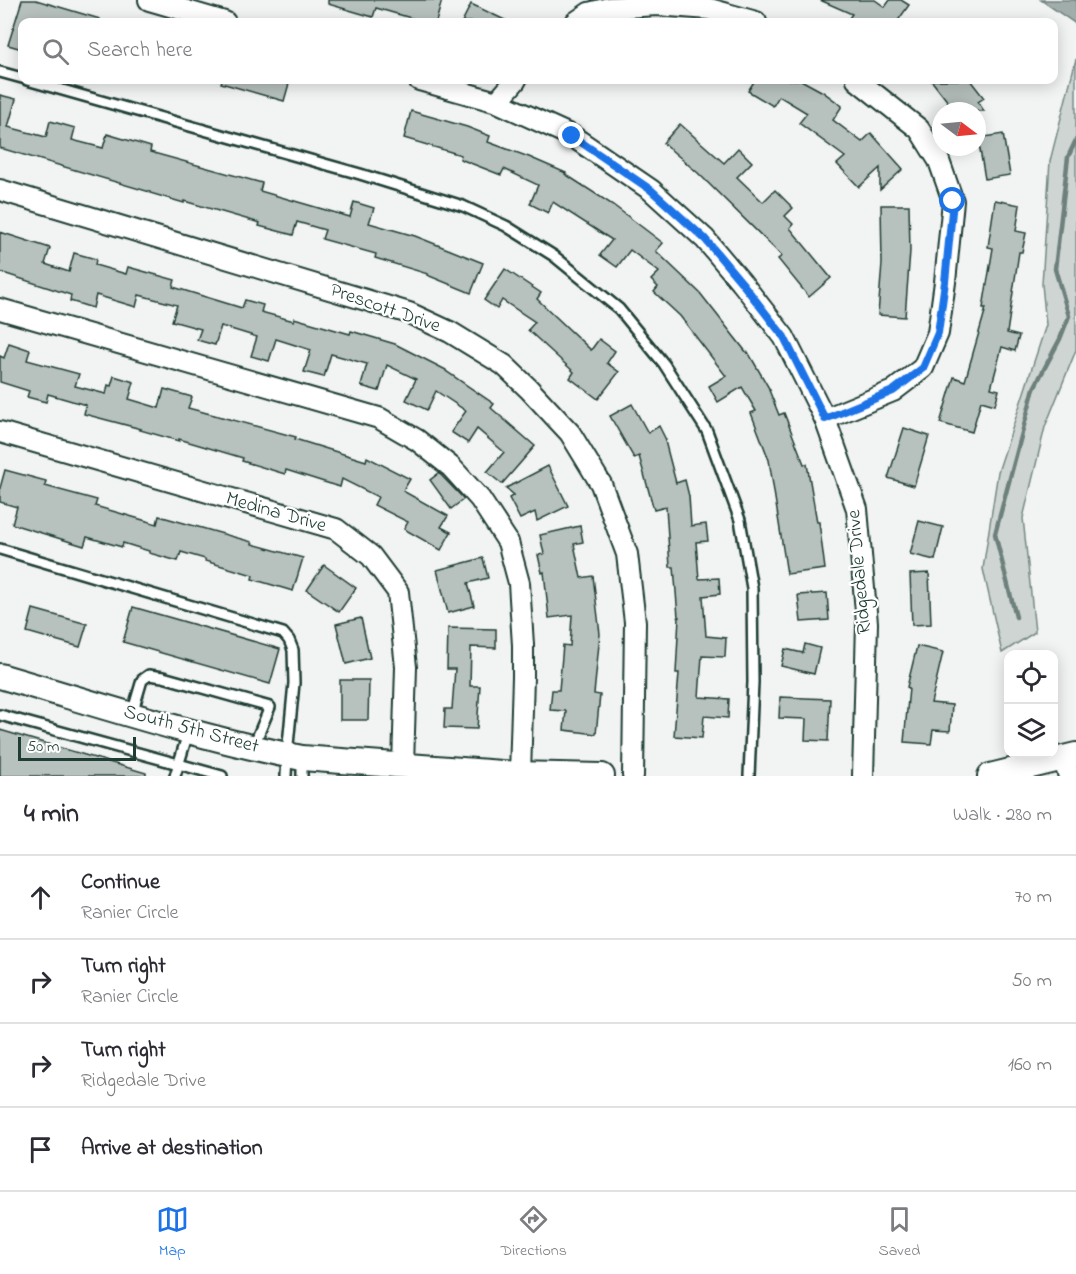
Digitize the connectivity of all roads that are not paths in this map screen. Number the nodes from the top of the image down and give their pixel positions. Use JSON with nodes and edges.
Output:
{"nodes":[{"id":1,"x":149,"y":0,"type":"edge"},
{"id":2,"x":211,"y":18,"type":"edge"},
{"id":3,"x":582,"y":18,"type":"edge"},
{"id":4,"x":742,"y":18,"type":"edge"},
{"id":5,"x":0,"y":72,"type":"edge"},
{"id":6,"x":18,"y":77,"type":"edge"},
{"id":7,"x":41,"y":84,"type":"edge"},
{"id":8,"x":433,"y":84,"type":"edge"},
{"id":9,"x":513,"y":84,"type":"edge"},
{"id":10,"x":862,"y":84,"type":"edge"},
{"id":11,"x":497,"y":102,"type":"junction"},
{"id":12,"x":0,"y":190,"type":"edge"},
{"id":13,"x":0,"y":309,"type":"edge"},
{"id":14,"x":825,"y":419,"type":"junction"},
{"id":15,"x":0,"y":432,"type":"edge"},
{"id":16,"x":0,"y":549,"type":"edge"},
{"id":17,"x":0,"y":676,"type":"edge"},
{"id":18,"x":132,"y":714,"type":"junction"},
{"id":19,"x":0,"y":715,"type":"edge"},
{"id":20,"x":189,"y":731,"type":"junction"},
{"id":21,"x":253,"y":747,"type":"junction"},
{"id":22,"x":1069,"y":763,"type":"edge"},
{"id":23,"x":178,"y":764,"type":"junction"},
{"id":24,"x":403,"y":765,"type":"junction"},
{"id":25,"x":294,"y":766,"type":"edge"},
{"id":26,"x":516,"y":774,"type":"edge"},
{"id":27,"x":552,"y":775,"type":"edge"},
{"id":28,"x":175,"y":776,"type":"edge"},
{"id":29,"x":222,"y":776,"type":"edge"},
{"id":30,"x":602,"y":776,"type":"edge"},
{"id":31,"x":633,"y":776,"type":"edge"},
{"id":32,"x":749,"y":776,"type":"edge"},
{"id":33,"x":863,"y":776,"type":"edge"},
{"id":34,"x":990,"y":776,"type":"edge"}],
"edges":[{"from":1,"to":2,"type":"street"},
{"from":3,"to":4,"type":"street"},
{"from":5,"to":6,"type":"lane"},
{"from":7,"to":32,"type":"lane"},
{"from":8,"to":11,"type":"street","name":"Ridgedale Drive"},
{"from":9,"to":11,"type":"street"},
{"from":10,"to":14,"type":"street"},
{"from":11,"to":14,"type":"street","name":"Ridgedale Drive"},
{"from":12,"to":31,"type":"street","name":"Prescott Drive"},
{"from":13,"to":26,"type":"street"},
{"from":14,"to":33,"type":"street","name":"Ridgedale Drive"},
{"from":15,"to":24,"type":"street","name":"Medina Drive"},
{"from":16,"to":25,"type":"lane"},
{"from":17,"to":18,"type":"street","name":"South 5th Street"},
{"from":18,"to":20,"type":"street","name":"South 5th Street"},
{"from":18,"to":21,"type":"lane"},
{"from":19,"to":23,"type":"lane"},
{"from":20,"to":21,"type":"street","name":"South 5th Street"},
{"from":20,"to":23,"type":"lane"},
{"from":21,"to":25,"type":"street","name":"South 5th Street"},
{"from":22,"to":34,"type":"street"},
{"from":23,"to":28,"type":"lane"},
{"from":23,"to":29,"type":"lane"},
{"from":24,"to":25,"type":"street","name":"South 5th Street"},
{"from":24,"to":26,"type":"street","name":"South 5th Street"},
{"from":26,"to":27,"type":"street","name":"South 5th Street"},
{"from":27,"to":30,"type":"street","name":"South 5th Street"}]}
